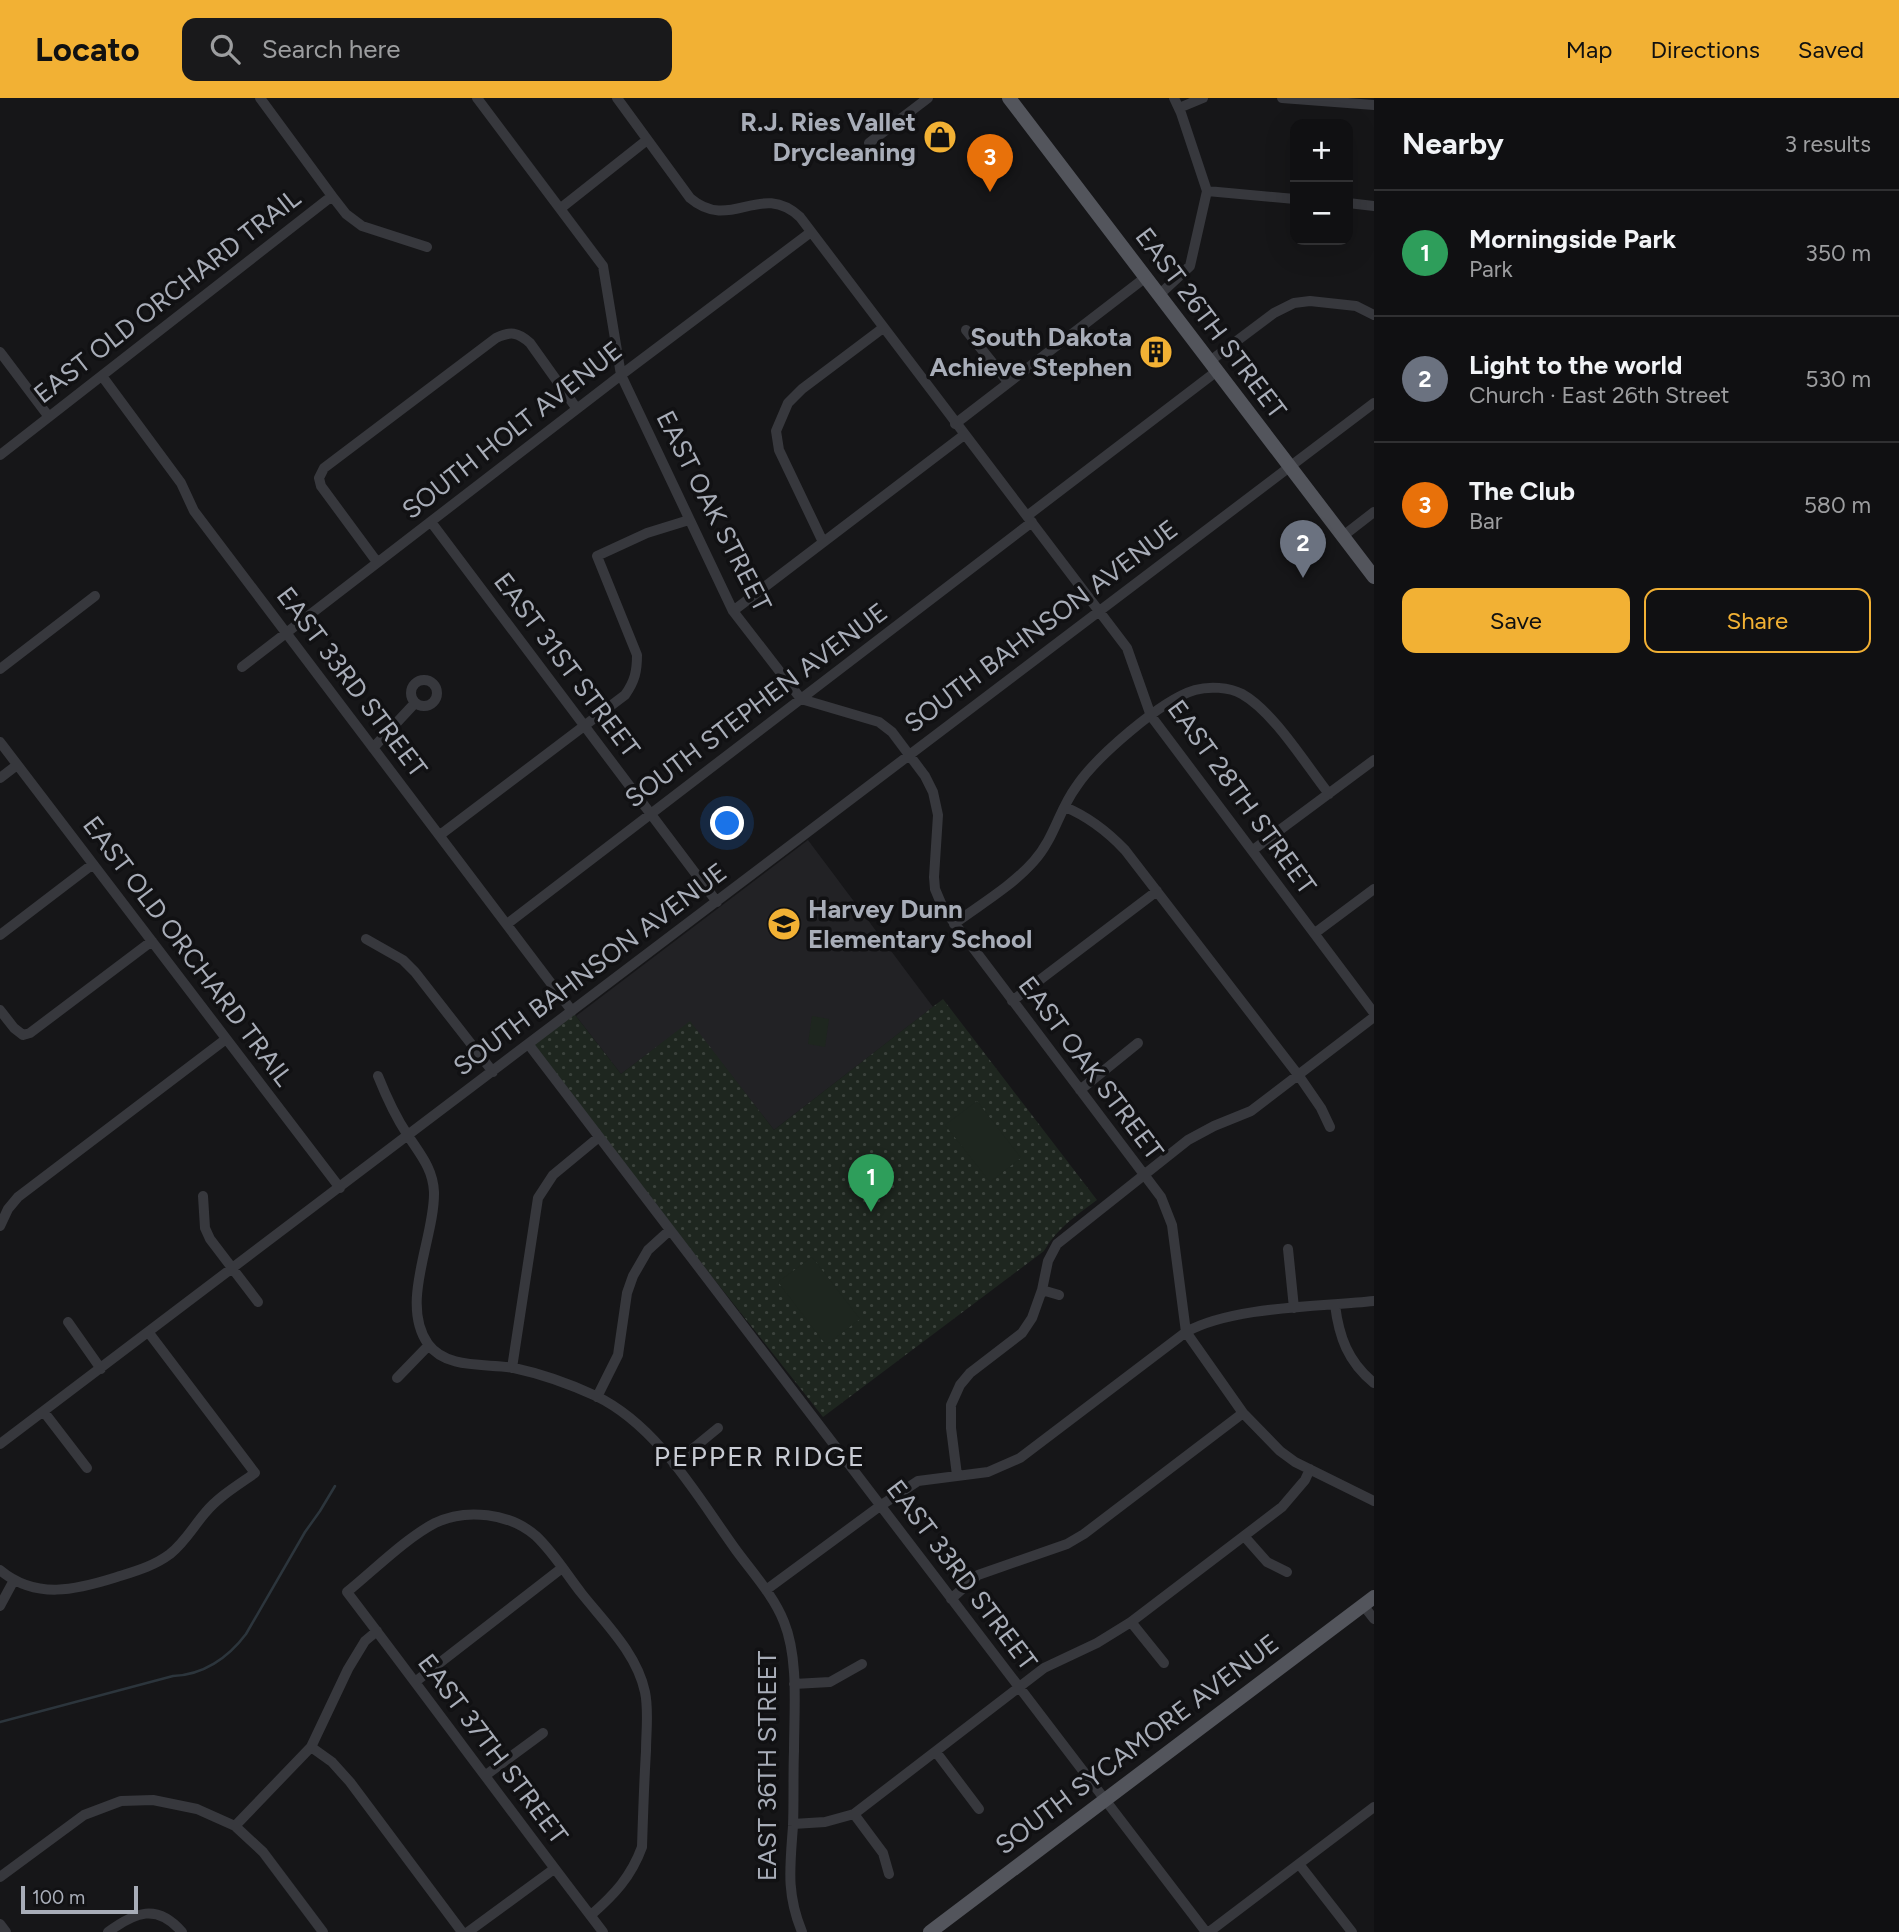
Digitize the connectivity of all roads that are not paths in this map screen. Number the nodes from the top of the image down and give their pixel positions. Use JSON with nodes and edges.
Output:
{"nodes":[{"id":1,"x":260,"y":98,"type":"edge"},
{"id":2,"x":477,"y":98,"type":"edge"},
{"id":3,"x":617,"y":98,"type":"edge"},
{"id":4,"x":928,"y":98,"type":"edge"},
{"id":5,"x":1009,"y":98,"type":"edge"},
{"id":6,"x":1203,"y":98,"type":"edge"},
{"id":7,"x":1282,"y":98,"type":"edge"},
{"id":8,"x":1176,"y":103,"type":"edge"},
{"id":9,"x":1374,"y":105,"type":"edge"},
{"id":10,"x":647,"y":139,"type":"junction"},
{"id":11,"x":869,"y":143,"type":"dead end"},
{"id":12,"x":1207,"y":191,"type":"junction"},
{"id":13,"x":332,"y":196,"type":"junction"},
{"id":14,"x":1290,"y":199,"type":"edge"},
{"id":15,"x":1353,"y":204,"type":"edge"},
{"id":16,"x":1374,"y":206,"type":"edge"},
{"id":17,"x":561,"y":208,"type":"junction"},
{"id":18,"x":811,"y":232,"type":"junction"},
{"id":19,"x":427,"y":247,"type":"dead end"},
{"id":20,"x":1146,"y":277,"type":"junction"},
{"id":21,"x":1159,"y":295,"type":"junction"},
{"id":22,"x":1374,"y":314,"type":"edge"},
{"id":23,"x":883,"y":328,"type":"junction"},
{"id":24,"x":966,"y":330,"type":"dead end"},
{"id":25,"x":0,"y":352,"type":"edge"},
{"id":26,"x":1214,"y":366,"type":"junction"},
{"id":27,"x":621,"y":375,"type":"junction"},
{"id":28,"x":102,"y":376,"type":"junction"},
{"id":29,"x":1008,"y":382,"type":"junction"},
{"id":30,"x":1374,"y":403,"type":"edge"},
{"id":31,"x":577,"y":409,"type":"junction"},
{"id":32,"x":49,"y":417,"type":"junction"},
{"id":33,"x":955,"y":424,"type":"junction"},
{"id":34,"x":964,"y":435,"type":"junction"},
{"id":35,"x":0,"y":455,"type":"edge"},
{"id":36,"x":1290,"y":467,"type":"junction"},
{"id":37,"x":1374,"y":512,"type":"edge"},
{"id":38,"x":1030,"y":519,"type":"junction"},
{"id":39,"x":689,"y":520,"type":"junction"},
{"id":40,"x":431,"y":522,"type":"junction"},
{"id":41,"x":1343,"y":536,"type":"junction"},
{"id":42,"x":823,"y":542,"type":"junction"},
{"id":43,"x":377,"y":562,"type":"junction"},
{"id":44,"x":1374,"y":577,"type":"edge"},
{"id":45,"x":95,"y":596,"type":"dead end"},
{"id":46,"x":733,"y":611,"type":"junction"},
{"id":47,"x":1099,"y":611,"type":"junction"},
{"id":48,"x":286,"y":634,"type":"junction"},
{"id":49,"x":242,"y":667,"type":"dead end"},
{"id":50,"x":0,"y":669,"type":"edge"},
{"id":51,"x":801,"y":699,"type":"junction"},
{"id":52,"x":415,"y":702,"type":"dead end"},
{"id":53,"x":1151,"y":716,"type":"junction"},
{"id":54,"x":584,"y":725,"type":"junction"},
{"id":55,"x":0,"y":742,"type":"edge"},
{"id":56,"x":373,"y":747,"type":"junction"},
{"id":57,"x":911,"y":754,"type":"junction"},
{"id":58,"x":1374,"y":760,"type":"edge"},
{"id":59,"x":17,"y":765,"type":"junction"},
{"id":60,"x":0,"y":778,"type":"edge"},
{"id":61,"x":1329,"y":794,"type":"junction"},
{"id":62,"x":1065,"y":807,"type":"junction"},
{"id":63,"x":651,"y":813,"type":"junction"},
{"id":64,"x":440,"y":835,"type":"junction"},
{"id":65,"x":1253,"y":850,"type":"junction"},
{"id":66,"x":93,"y":864,"type":"junction"},
{"id":67,"x":1374,"y":889,"type":"edge"},
{"id":68,"x":1157,"y":891,"type":"junction"},
{"id":69,"x":717,"y":902,"type":"junction"},
{"id":70,"x":507,"y":924,"type":"junction"},
{"id":71,"x":954,"y":924,"type":"junction"},
{"id":72,"x":1315,"y":933,"type":"junction"},
{"id":73,"x":0,"y":935,"type":"edge"},
{"id":74,"x":366,"y":939,"type":"dead end"},
{"id":75,"x":152,"y":942,"type":"junction"},
{"id":76,"x":1012,"y":1001,"type":"junction"},
{"id":77,"x":0,"y":1010,"type":"edge"},
{"id":78,"x":572,"y":1011,"type":"junction"},
{"id":79,"x":1374,"y":1015,"type":"edge"},
{"id":80,"x":226,"y":1039,"type":"junction"},
{"id":81,"x":1138,"y":1043,"type":"dead end"},
{"id":82,"x":529,"y":1045,"type":"junction"},
{"id":83,"x":493,"y":1072,"type":"junction"},
{"id":84,"x":378,"y":1076,"type":"dead end"},
{"id":85,"x":1299,"y":1076,"type":"junction"},
{"id":86,"x":1080,"y":1090,"type":"junction"},
{"id":87,"x":1331,"y":1127,"type":"dead end"},
{"id":88,"x":408,"y":1136,"type":"junction"},
{"id":89,"x":600,"y":1138,"type":"junction"},
{"id":90,"x":1145,"y":1175,"type":"junction"},
{"id":91,"x":340,"y":1188,"type":"junction"},
{"id":92,"x":203,"y":1196,"type":"dead end"},
{"id":93,"x":0,"y":1226,"type":"edge"},
{"id":94,"x":670,"y":1230,"type":"junction"},
{"id":95,"x":1288,"y":1249,"type":"dead end"},
{"id":96,"x":232,"y":1270,"type":"junction"},
{"id":97,"x":1042,"y":1290,"type":"junction"},
{"id":98,"x":1059,"y":1295,"type":"dead end"},
{"id":99,"x":1374,"y":1301,"type":"edge"},
{"id":100,"x":258,"y":1302,"type":"dead end"},
{"id":101,"x":1335,"y":1305,"type":"junction"},
{"id":102,"x":1294,"y":1308,"type":"junction"},
{"id":103,"x":68,"y":1322,"type":"dead end"},
{"id":104,"x":1186,"y":1332,"type":"junction"},
{"id":105,"x":149,"y":1333,"type":"junction"},
{"id":106,"x":429,"y":1345,"type":"junction"},
{"id":107,"x":512,"y":1368,"type":"junction"},
{"id":108,"x":102,"y":1369,"type":"junction"},
{"id":109,"x":397,"y":1377,"type":"dead end"},
{"id":110,"x":1374,"y":1383,"type":"edge"},
{"id":111,"x":597,"y":1397,"type":"junction"},
{"id":112,"x":44,"y":1412,"type":"junction"},
{"id":113,"x":1243,"y":1413,"type":"junction"},
{"id":114,"x":0,"y":1428,"type":"edge"},
{"id":115,"x":718,"y":1428,"type":"dead end"},
{"id":116,"x":4,"y":1441,"type":"edge"},
{"id":117,"x":674,"y":1464,"type":"junction"},
{"id":118,"x":87,"y":1468,"type":"dead end"},
{"id":119,"x":1310,"y":1469,"type":"junction"},
{"id":120,"x":957,"y":1475,"type":"junction"},
{"id":121,"x":1374,"y":1501,"type":"edge"},
{"id":122,"x":880,"y":1506,"type":"junction"},
{"id":123,"x":1244,"y":1536,"type":"junction"},
{"id":124,"x":562,"y":1568,"type":"junction"},
{"id":125,"x":0,"y":1570,"type":"edge"},
{"id":126,"x":1287,"y":1572,"type":"dead end"},
{"id":127,"x":14,"y":1580,"type":"junction"},
{"id":128,"x":765,"y":1591,"type":"junction"},
{"id":129,"x":951,"y":1599,"type":"junction"},
{"id":130,"x":1369,"y":1601,"type":"edge"},
{"id":131,"x":0,"y":1606,"type":"edge"},
{"id":132,"x":1374,"y":1619,"type":"edge"},
{"id":133,"x":1131,"y":1622,"type":"junction"},
{"id":134,"x":377,"y":1632,"type":"junction"},
{"id":135,"x":1164,"y":1663,"type":"dead end"},
{"id":136,"x":862,"y":1664,"type":"dead end"},
{"id":137,"x":415,"y":1682,"type":"junction"},
{"id":138,"x":794,"y":1684,"type":"junction"},
{"id":139,"x":1019,"y":1688,"type":"junction"},
{"id":140,"x":543,"y":1733,"type":"dead end"},
{"id":141,"x":311,"y":1747,"type":"junction"},
{"id":142,"x":936,"y":1752,"type":"junction"},
{"id":143,"x":486,"y":1775,"type":"junction"},
{"id":144,"x":1104,"y":1799,"type":"junction"},
{"id":145,"x":1374,"y":1807,"type":"edge"},
{"id":146,"x":979,"y":1809,"type":"dead end"},
{"id":147,"x":854,"y":1814,"type":"junction"},
{"id":148,"x":793,"y":1824,"type":"junction"},
{"id":149,"x":235,"y":1826,"type":"junction"},
{"id":150,"x":1299,"y":1864,"type":"junction"},
{"id":151,"x":555,"y":1868,"type":"junction"},
{"id":152,"x":889,"y":1874,"type":"dead end"},
{"id":153,"x":0,"y":1877,"type":"edge"},
{"id":154,"x":590,"y":1915,"type":"junction"},
{"id":155,"x":0,"y":1924,"type":"edge"},
{"id":156,"x":6,"y":1932,"type":"edge"},
{"id":157,"x":108,"y":1932,"type":"edge"},
{"id":158,"x":182,"y":1932,"type":"edge"},
{"id":159,"x":323,"y":1932,"type":"edge"},
{"id":160,"x":462,"y":1932,"type":"edge"},
{"id":161,"x":468,"y":1932,"type":"edge"},
{"id":162,"x":603,"y":1932,"type":"edge"},
{"id":163,"x":802,"y":1932,"type":"edge"},
{"id":164,"x":930,"y":1932,"type":"edge"},
{"id":165,"x":1207,"y":1932,"type":"edge"},
{"id":166,"x":1352,"y":1932,"type":"edge"}],
"edges":[{"from":1,"to":13,"type":"street","name":"EAST OLD ORCHARD TRAIL"},
{"from":2,"to":17,"type":"street","name":"EAST OAK STREET"},
{"from":3,"to":10,"type":"street","name":"EAST 28TH STREET"},
{"from":4,"to":11,"type":"street"},
{"from":5,"to":20,"type":"main road","name":"EAST 26TH STREET"},
{"from":6,"to":8,"type":"street"},
{"from":7,"to":9,"type":"street"},
{"from":8,"to":12,"type":"street"},
{"from":10,"to":17,"type":"street"},
{"from":10,"to":18,"type":"street","name":"EAST 28TH STREET"},
{"from":12,"to":14,"type":"street"},
{"from":12,"to":21,"type":"street"},
{"from":13,"to":19,"type":"street"},
{"from":13,"to":28,"type":"street","name":"EAST OLD ORCHARD TRAIL"},
{"from":15,"to":16,"type":"street"},
{"from":17,"to":27,"type":"street","name":"EAST OAK STREET"},
{"from":18,"to":23,"type":"street","name":"EAST 28TH STREET"},
{"from":18,"to":27,"type":"street","name":"SOUTH HOLT AVENUE"},
{"from":20,"to":21,"type":"main road","name":"EAST 26TH STREET"},
{"from":20,"to":29,"type":"street"},
{"from":21,"to":26,"type":"main road","name":"EAST 26TH STREET"},
{"from":22,"to":26,"type":"street","name":"SOUTH STEPHEN AVENUE"},
{"from":23,"to":33,"type":"street","name":"EAST 28TH STREET"},
{"from":23,"to":42,"type":"street"},
{"from":24,"to":29,"type":"street"},
{"from":25,"to":32,"type":"street"},
{"from":26,"to":36,"type":"main road","name":"EAST 26TH STREET"},
{"from":26,"to":38,"type":"street","name":"SOUTH STEPHEN AVENUE"},
{"from":27,"to":31,"type":"street","name":"SOUTH HOLT AVENUE"},
{"from":27,"to":39,"type":"street","name":"EAST OAK STREET"},
{"from":28,"to":32,"type":"street","name":"EAST OLD ORCHARD TRAIL"},
{"from":28,"to":48,"type":"street","name":"EAST 33RD STREET"},
{"from":29,"to":33,"type":"street"},
{"from":30,"to":36,"type":"street","name":"SOUTH BAHNSON AVENUE"},
{"from":31,"to":40,"type":"street","name":"SOUTH HOLT AVENUE"},
{"from":31,"to":43,"type":"street"},
{"from":32,"to":35,"type":"street","name":"EAST OLD ORCHARD TRAIL"},
{"from":33,"to":34,"type":"street","name":"EAST 28TH STREET"},
{"from":34,"to":38,"type":"street","name":"EAST 28TH STREET"},
{"from":34,"to":42,"type":"street"},
{"from":36,"to":41,"type":"main road","name":"EAST 26TH STREET"},
{"from":36,"to":47,"type":"street","name":"SOUTH BAHNSON AVENUE"},
{"from":37,"to":41,"type":"street"},
{"from":38,"to":47,"type":"street","name":"EAST 28TH STREET"},
{"from":38,"to":51,"type":"street","name":"SOUTH STEPHEN AVENUE"},
{"from":39,"to":46,"type":"street","name":"EAST OAK STREET"},
{"from":39,"to":54,"type":"street"},
{"from":40,"to":43,"type":"street","name":"SOUTH HOLT AVENUE"},
{"from":40,"to":54,"type":"street","name":"EAST 31ST STREET"},
{"from":41,"to":44,"type":"main road","name":"EAST 26TH STREET"},
{"from":42,"to":46,"type":"street"},
{"from":43,"to":48,"type":"street","name":"SOUTH HOLT AVENUE"},
{"from":45,"to":50,"type":"street"},
{"from":46,"to":51,"type":"street","name":"EAST OAK STREET"},
{"from":47,"to":53,"type":"street","name":"EAST 28TH STREET"},
{"from":47,"to":57,"type":"street","name":"SOUTH BAHNSON AVENUE"},
{"from":48,"to":49,"type":"street","name":"SOUTH HOLT AVENUE"},
{"from":48,"to":56,"type":"street","name":"EAST 33RD STREET"},
{"from":51,"to":57,"type":"street","name":"EAST OAK STREET"},
{"from":51,"to":63,"type":"street","name":"SOUTH STEPHEN AVENUE"},
{"from":52,"to":56,"type":"street"},
{"from":53,"to":61,"type":"street"},
{"from":53,"to":62,"type":"street"},
{"from":53,"to":65,"type":"street","name":"EAST 28TH STREET"},
{"from":54,"to":63,"type":"street","name":"EAST 31ST STREET"},
{"from":54,"to":64,"type":"street"},
{"from":55,"to":59,"type":"street","name":"EAST OLD ORCHARD TRAIL"},
{"from":56,"to":64,"type":"street","name":"EAST 33RD STREET"},
{"from":57,"to":69,"type":"street","name":"SOUTH BAHNSON AVENUE"},
{"from":57,"to":71,"type":"street","name":"EAST OAK STREET"},
{"from":58,"to":61,"type":"street"},
{"from":59,"to":60,"type":"street"},
{"from":59,"to":66,"type":"street","name":"EAST OLD ORCHARD TRAIL"},
{"from":61,"to":65,"type":"street"},
{"from":62,"to":68,"type":"street"},
{"from":62,"to":71,"type":"street"},
{"from":63,"to":69,"type":"street","name":"EAST 31ST STREET"},
{"from":63,"to":70,"type":"street","name":"SOUTH STEPHEN AVENUE"},
{"from":64,"to":70,"type":"street","name":"EAST 33RD STREET"},
{"from":65,"to":72,"type":"street","name":"EAST 28TH STREET"},
{"from":66,"to":73,"type":"street"},
{"from":66,"to":75,"type":"street","name":"EAST OLD ORCHARD TRAIL"},
{"from":67,"to":72,"type":"street"},
{"from":68,"to":76,"type":"street"},
{"from":68,"to":85,"type":"street"},
{"from":69,"to":78,"type":"street","name":"SOUTH BAHNSON AVENUE"},
{"from":70,"to":78,"type":"street","name":"EAST 33RD STREET"},
{"from":71,"to":76,"type":"street","name":"EAST OAK STREET"},
{"from":72,"to":79,"type":"street","name":"EAST 28TH STREET"},
{"from":74,"to":83,"type":"street"},
{"from":75,"to":77,"type":"street"},
{"from":75,"to":80,"type":"street","name":"EAST OLD ORCHARD TRAIL"},
{"from":76,"to":86,"type":"street","name":"EAST OAK STREET"},
{"from":78,"to":82,"type":"street","name":"SOUTH BAHNSON AVENUE"},
{"from":79,"to":85,"type":"street"},
{"from":80,"to":91,"type":"street","name":"EAST OLD ORCHARD TRAIL"},
{"from":80,"to":93,"type":"street"},
{"from":81,"to":86,"type":"street"},
{"from":82,"to":83,"type":"street","name":"SOUTH BAHNSON AVENUE"},
{"from":82,"to":89,"type":"street","name":"EAST 33RD STREET"},
{"from":83,"to":88,"type":"street","name":"SOUTH BAHNSON AVENUE"},
{"from":84,"to":88,"type":"street"},
{"from":85,"to":87,"type":"street"},
{"from":85,"to":90,"type":"street"},
{"from":86,"to":90,"type":"street","name":"EAST OAK STREET"},
{"from":88,"to":91,"type":"street","name":"SOUTH BAHNSON AVENUE"},
{"from":88,"to":106,"type":"street"},
{"from":89,"to":94,"type":"street","name":"EAST 33RD STREET"},
{"from":89,"to":107,"type":"street"},
{"from":90,"to":97,"type":"street"},
{"from":90,"to":104,"type":"street","name":"EAST OAK STREET"},
{"from":91,"to":96,"type":"street","name":"SOUTH BAHNSON AVENUE"},
{"from":92,"to":96,"type":"street"},
{"from":94,"to":111,"type":"street"},
{"from":94,"to":122,"type":"street","name":"EAST 33RD STREET"},
{"from":95,"to":102,"type":"street"},
{"from":96,"to":100,"type":"street"},
{"from":96,"to":105,"type":"street","name":"SOUTH BAHNSON AVENUE"},
{"from":97,"to":98,"type":"street"},
{"from":97,"to":120,"type":"street"},
{"from":99,"to":101,"type":"street"},
{"from":101,"to":102,"type":"street"},
{"from":101,"to":110,"type":"street"},
{"from":102,"to":104,"type":"street"},
{"from":103,"to":108,"type":"street"},
{"from":104,"to":113,"type":"street","name":"EAST OAK STREET"},
{"from":104,"to":120,"type":"street"},
{"from":105,"to":108,"type":"street","name":"SOUTH BAHNSON AVENUE"},
{"from":105,"to":127,"type":"street"},
{"from":106,"to":107,"type":"street","name":"EAST 36TH STREET"},
{"from":106,"to":109,"type":"street"},
{"from":107,"to":111,"type":"street","name":"EAST 36TH STREET"},
{"from":108,"to":112,"type":"street","name":"SOUTH BAHNSON AVENUE"},
{"from":111,"to":117,"type":"street","name":"EAST 36TH STREET"},
{"from":112,"to":116,"type":"street","name":"SOUTH BAHNSON AVENUE"},
{"from":112,"to":118,"type":"street"},
{"from":113,"to":119,"type":"street","name":"EAST OAK STREET"},
{"from":113,"to":129,"type":"street"},
{"from":114,"to":116,"type":"street"},
{"from":115,"to":117,"type":"street"},
{"from":117,"to":128,"type":"street","name":"EAST 36TH STREET"},
{"from":119,"to":121,"type":"street","name":"EAST OAK STREET"},
{"from":119,"to":123,"type":"street"},
{"from":120,"to":122,"type":"street"},
{"from":122,"to":128,"type":"street"},
{"from":122,"to":129,"type":"street","name":"EAST 33RD STREET"},
{"from":123,"to":126,"type":"street"},
{"from":123,"to":133,"type":"street"},
{"from":124,"to":134,"type":"street","name":"EAST 37TH STREET"},
{"from":124,"to":137,"type":"street"},
{"from":124,"to":154,"type":"street"},
{"from":125,"to":127,"type":"street"},
{"from":127,"to":131,"type":"street"},
{"from":128,"to":138,"type":"street","name":"EAST 36TH STREET"},
{"from":129,"to":139,"type":"street","name":"EAST 33RD STREET"},
{"from":130,"to":132,"type":"street"},
{"from":130,"to":144,"type":"main road","name":"SOUTH SYCAMORE AVENUE"},
{"from":133,"to":135,"type":"street"},
{"from":133,"to":139,"type":"street"},
{"from":134,"to":137,"type":"street","name":"EAST 37TH STREET"},
{"from":134,"to":141,"type":"street"},
{"from":136,"to":138,"type":"street"},
{"from":137,"to":143,"type":"street","name":"EAST 37TH STREET"},
{"from":138,"to":148,"type":"street","name":"EAST 36TH STREET"},
{"from":139,"to":142,"type":"street"},
{"from":139,"to":144,"type":"street","name":"EAST 33RD STREET"},
{"from":140,"to":143,"type":"street"},
{"from":141,"to":149,"type":"street"},
{"from":141,"to":160,"type":"street"},
{"from":142,"to":146,"type":"street"},
{"from":142,"to":147,"type":"street"},
{"from":143,"to":151,"type":"street","name":"EAST 37TH STREET"},
{"from":144,"to":164,"type":"main road","name":"SOUTH SYCAMORE AVENUE"},
{"from":144,"to":165,"type":"street","name":"EAST 33RD STREET"},
{"from":145,"to":150,"type":"street"},
{"from":147,"to":148,"type":"street"},
{"from":147,"to":152,"type":"street"},
{"from":148,"to":163,"type":"street","name":"EAST 36TH STREET"},
{"from":149,"to":153,"type":"street"},
{"from":149,"to":159,"type":"street"},
{"from":150,"to":165,"type":"street"},
{"from":150,"to":166,"type":"street"},
{"from":151,"to":154,"type":"street","name":"EAST 37TH STREET"},
{"from":151,"to":161,"type":"street"},
{"from":154,"to":162,"type":"street","name":"EAST 37TH STREET"},
{"from":155,"to":156,"type":"street"},
{"from":157,"to":158,"type":"street"}]}
